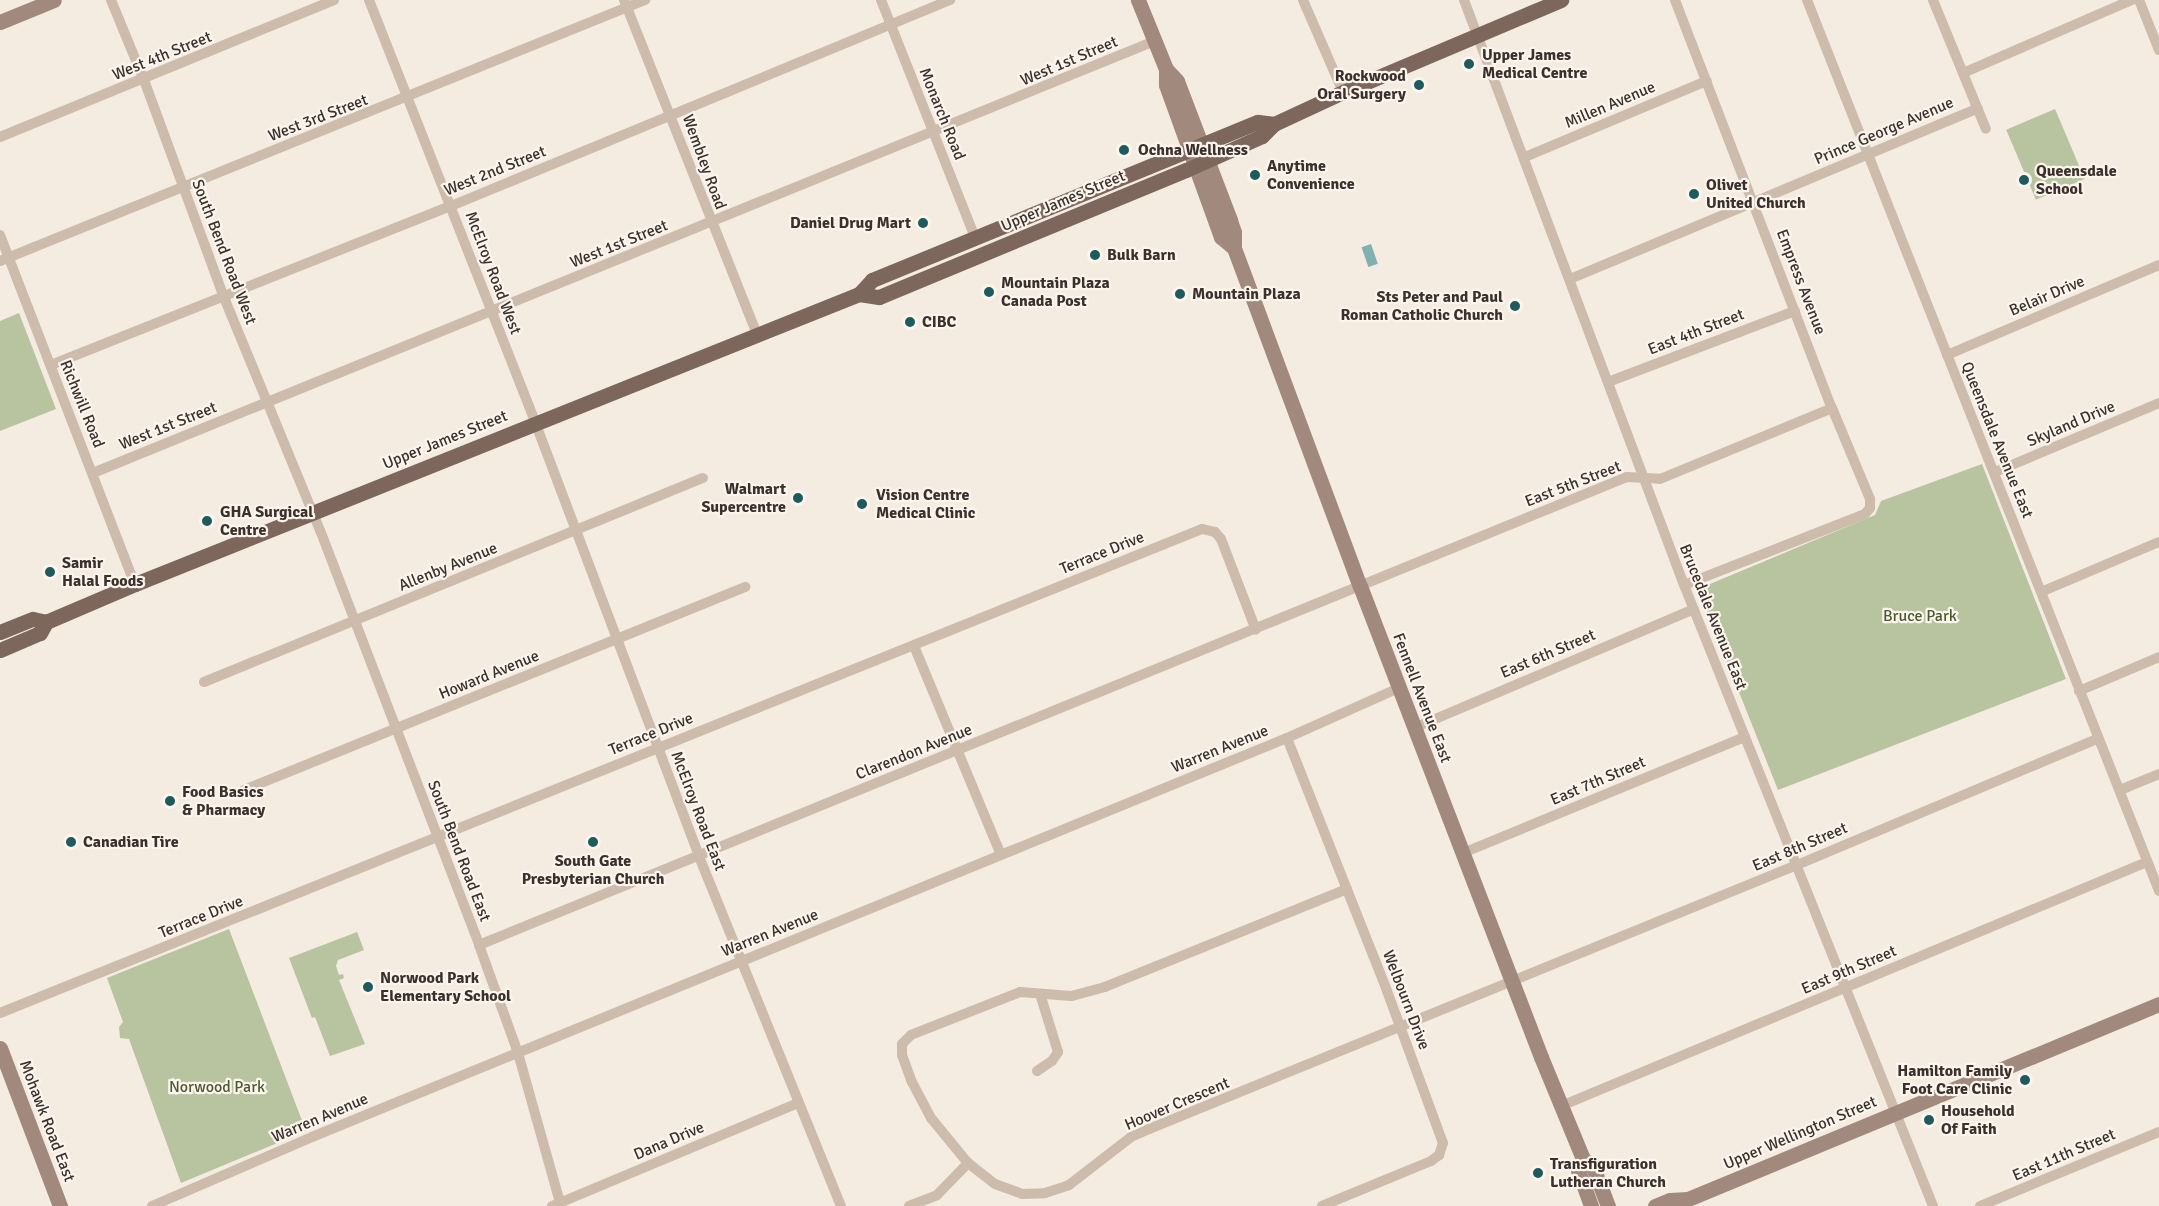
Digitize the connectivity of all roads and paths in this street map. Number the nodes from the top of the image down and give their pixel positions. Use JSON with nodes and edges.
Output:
{"nodes":[{"id":1,"x":54,"y":0,"type":"edge"},
{"id":2,"x":111,"y":0,"type":"edge"},
{"id":3,"x":334,"y":0,"type":"edge"},
{"id":4,"x":369,"y":0,"type":"edge"},
{"id":5,"x":645,"y":0,"type":"edge"},
{"id":6,"x":881,"y":0,"type":"edge"},
{"id":7,"x":950,"y":0,"type":"edge"},
{"id":8,"x":1138,"y":0,"type":"edge"},
{"id":9,"x":1303,"y":0,"type":"edge"},
{"id":10,"x":1464,"y":0,"type":"edge"},
{"id":11,"x":1561,"y":0,"type":"edge"},
{"id":12,"x":1675,"y":0,"type":"edge"},
{"id":13,"x":1807,"y":0,"type":"edge"},
{"id":14,"x":1933,"y":0,"type":"edge"},
{"id":15,"x":2132,"y":0,"type":"edge"},
{"id":16,"x":2139,"y":0,"type":"edge"},
{"id":17,"x":625,"y":4,"type":"edge"},
{"id":18,"x":0,"y":22,"type":"edge"},
{"id":19,"x":890,"y":24,"type":"junction"},
{"id":20,"x":1479,"y":34,"type":"junction"},
{"id":21,"x":1155,"y":41,"type":"junction"},
{"id":22,"x":2159,"y":50,"type":"edge"},
{"id":23,"x":1963,"y":73,"type":"junction"},
{"id":24,"x":144,"y":80,"type":"junction"},
{"id":25,"x":1707,"y":81,"type":"junction"},
{"id":26,"x":1343,"y":92,"type":"junction"},
{"id":27,"x":408,"y":98,"type":"junction"},
{"id":28,"x":1978,"y":108,"type":"junction"},
{"id":29,"x":671,"y":115,"type":"junction"},
{"id":30,"x":1986,"y":129,"type":"dead end"},
{"id":31,"x":933,"y":133,"type":"junction"},
{"id":32,"x":0,"y":137,"type":"edge"},
{"id":33,"x":1868,"y":153,"type":"junction"},
{"id":34,"x":1198,"y":156,"type":"junction"},
{"id":35,"x":1525,"y":156,"type":"junction"},
{"id":36,"x":183,"y":186,"type":"junction"},
{"id":37,"x":1754,"y":203,"type":"junction"},
{"id":38,"x":451,"y":206,"type":"junction"},
{"id":39,"x":711,"y":223,"type":"junction"},
{"id":40,"x":0,"y":235,"type":"edge"},
{"id":41,"x":975,"y":238,"type":"junction"},
{"id":42,"x":4,"y":259,"type":"edge"},
{"id":43,"x":2159,"y":265,"type":"edge"},
{"id":44,"x":1570,"y":279,"type":"junction"},
{"id":45,"x":859,"y":294,"type":"junction"},
{"id":46,"x":223,"y":295,"type":"junction"},
{"id":47,"x":1795,"y":310,"type":"junction"},
{"id":48,"x":492,"y":311,"type":"junction"},
{"id":49,"x":757,"y":334,"type":"junction"},
{"id":50,"x":1947,"y":355,"type":"junction"},
{"id":51,"x":51,"y":365,"type":"junction"},
{"id":52,"x":1608,"y":382,"type":"junction"},
{"id":53,"x":268,"y":402,"type":"junction"},
{"id":54,"x":2159,"y":404,"type":"edge"},
{"id":55,"x":1832,"y":408,"type":"junction"},
{"id":56,"x":535,"y":423,"type":"junction"},
{"id":57,"x":1995,"y":472,"type":"junction"},
{"id":58,"x":93,"y":473,"type":"junction"},
{"id":59,"x":703,"y":478,"type":"dead end"},
{"id":60,"x":1644,"y":479,"type":"junction"},
{"id":61,"x":313,"y":513,"type":"junction"},
{"id":62,"x":576,"y":532,"type":"junction"},
{"id":63,"x":2159,"y":542,"type":"edge"},
{"id":64,"x":135,"y":585,"type":"junction"},
{"id":65,"x":1684,"y":585,"type":"junction"},
{"id":66,"x":1360,"y":586,"type":"junction"},
{"id":67,"x":745,"y":587,"type":"dead end"},
{"id":68,"x":2040,"y":592,"type":"junction"},
{"id":69,"x":1694,"y":609,"type":"junction"},
{"id":70,"x":355,"y":621,"type":"junction"},
{"id":71,"x":46,"y":622,"type":"junction"},
{"id":72,"x":1256,"y":630,"type":"junction"},
{"id":73,"x":0,"y":632,"type":"edge"},
{"id":74,"x":27,"y":639,"type":"junction"},
{"id":75,"x":617,"y":640,"type":"junction"},
{"id":76,"x":914,"y":646,"type":"junction"},
{"id":77,"x":0,"y":650,"type":"edge"},
{"id":78,"x":2159,"y":657,"type":"edge"},
{"id":79,"x":204,"y":682,"type":"dead end"},
{"id":80,"x":1399,"y":688,"type":"junction"},
{"id":81,"x":2079,"y":691,"type":"junction"},
{"id":82,"x":396,"y":728,"type":"junction"},
{"id":83,"x":1414,"y":728,"type":"junction"},
{"id":84,"x":1745,"y":736,"type":"junction"},
{"id":85,"x":1287,"y":738,"type":"junction"},
{"id":86,"x":2097,"y":739,"type":"junction"},
{"id":87,"x":657,"y":747,"type":"junction"},
{"id":88,"x":959,"y":751,"type":"junction"},
{"id":89,"x":2159,"y":774,"type":"edge"},
{"id":90,"x":244,"y":790,"type":"dead end"},
{"id":91,"x":2120,"y":790,"type":"junction"},
{"id":92,"x":437,"y":837,"type":"junction"},
{"id":93,"x":1463,"y":853,"type":"junction"},
{"id":94,"x":698,"y":854,"type":"junction"},
{"id":95,"x":1001,"y":855,"type":"junction"},
{"id":96,"x":2147,"y":862,"type":"junction"},
{"id":97,"x":1797,"y":865,"type":"junction"},
{"id":98,"x":1347,"y":889,"type":"junction"},
{"id":99,"x":2159,"y":891,"type":"edge"},
{"id":100,"x":479,"y":945,"type":"junction"},
{"id":101,"x":740,"y":961,"type":"junction"},
{"id":102,"x":1513,"y":981,"type":"junction"},
{"id":103,"x":1846,"y":988,"type":"junction"},
{"id":104,"x":1040,"y":994,"type":"junction"},
{"id":105,"x":2159,"y":1004,"type":"edge"},
{"id":106,"x":0,"y":1013,"type":"edge"},
{"id":107,"x":1401,"y":1027,"type":"junction"},
{"id":108,"x":0,"y":1048,"type":"edge"},
{"id":109,"x":518,"y":1053,"type":"junction"},
{"id":110,"x":1037,"y":1071,"type":"dead end"},
{"id":111,"x":798,"y":1103,"type":"junction"},
{"id":112,"x":1561,"y":1106,"type":"junction"},
{"id":113,"x":1896,"y":1113,"type":"junction"},
{"id":114,"x":2159,"y":1132,"type":"edge"},
{"id":115,"x":1583,"y":1159,"type":"junction"},
{"id":116,"x":968,"y":1163,"type":"junction"},
{"id":117,"x":180,"y":1201,"type":"edge"},
{"id":118,"x":1685,"y":1203,"type":"edge"},
{"id":119,"x":558,"y":1205,"type":"edge"},
{"id":120,"x":60,"y":1206,"type":"edge"},
{"id":121,"x":152,"y":1206,"type":"edge"},
{"id":122,"x":841,"y":1206,"type":"edge"},
{"id":123,"x":909,"y":1206,"type":"edge"},
{"id":124,"x":1322,"y":1206,"type":"edge"},
{"id":125,"x":1591,"y":1206,"type":"edge"},
{"id":126,"x":1608,"y":1206,"type":"edge"},
{"id":127,"x":1655,"y":1206,"type":"edge"},
{"id":128,"x":1934,"y":1206,"type":"edge"},
{"id":129,"x":1980,"y":1206,"type":"edge"}],
"edges":[{"from":1,"to":18,"type":"main road"},
{"from":2,"to":24,"type":"street","name":"South Bend Road West"},
{"from":3,"to":24,"type":"street","name":"West 4th Street"},
{"from":4,"to":27,"type":"street","name":"McElroy Road West"},
{"from":5,"to":17,"type":"street","name":"West 3rd Street"},
{"from":6,"to":19,"type":"street","name":"Monarch Road"},
{"from":7,"to":19,"type":"street","name":"West 2nd Street"},
{"from":8,"to":21,"type":"main road","name":"Fennell Avenue East"},
{"from":9,"to":26,"type":"street"},
{"from":10,"to":20,"type":"street","name":"Brucedale Avenue East"},
{"from":11,"to":20,"type":"main road","name":"Upper James Street"},
{"from":12,"to":25,"type":"street","name":"Empress Avenue"},
{"from":13,"to":33,"type":"street","name":"Queensdale Avenue East"},
{"from":14,"to":23,"type":"street"},
{"from":15,"to":23,"type":"street"},
{"from":16,"to":22,"type":"street"},
{"from":17,"to":27,"type":"street","name":"West 3rd Street"},
{"from":17,"to":29,"type":"street","name":"Wembley Road"},
{"from":19,"to":29,"type":"street","name":"West 2nd Street"},
{"from":19,"to":31,"type":"street","name":"Monarch Road"},
{"from":20,"to":26,"type":"main road","name":"Upper James Street"},
{"from":20,"to":35,"type":"street","name":"Brucedale Avenue East"},
{"from":21,"to":31,"type":"street","name":"West 1st Street"},
{"from":21,"to":34,"type":"main road","name":"Fennell Avenue East"},
{"from":23,"to":28,"type":"street"},
{"from":24,"to":32,"type":"street","name":"West 4th Street"},
{"from":24,"to":36,"type":"street","name":"South Bend Road West"},
{"from":25,"to":35,"type":"street","name":"Millen Avenue"},
{"from":25,"to":37,"type":"street","name":"Empress Avenue"},
{"from":26,"to":34,"type":"main road","name":"Upper James Street"},
{"from":27,"to":36,"type":"street","name":"West 3rd Street"},
{"from":27,"to":38,"type":"street","name":"McElroy Road West"},
{"from":28,"to":30,"type":"street"},
{"from":28,"to":33,"type":"street","name":"Prince George Avenue"},
{"from":29,"to":38,"type":"street","name":"West 2nd Street"},
{"from":29,"to":39,"type":"street","name":"Wembley Road"},
{"from":31,"to":39,"type":"street","name":"West 1st Street"},
{"from":31,"to":41,"type":"street","name":"Monarch Road"},
{"from":33,"to":37,"type":"street","name":"Prince George Avenue"},
{"from":33,"to":50,"type":"street","name":"Queensdale Avenue East"},
{"from":34,"to":41,"type":"main road","name":"Upper James Street"},
{"from":34,"to":45,"type":"main road","name":"Upper James Street"},
{"from":34,"to":66,"type":"main road","name":"Fennell Avenue East"},
{"from":35,"to":44,"type":"street","name":"Brucedale Avenue East"},
{"from":36,"to":42,"type":"street","name":"West 3rd Street"},
{"from":36,"to":46,"type":"street","name":"South Bend Road West"},
{"from":37,"to":44,"type":"street","name":"Prince George Avenue"},
{"from":37,"to":47,"type":"street","name":"Empress Avenue"},
{"from":38,"to":46,"type":"street","name":"West 2nd Street"},
{"from":38,"to":48,"type":"street","name":"McElroy Road West"},
{"from":39,"to":48,"type":"street","name":"West 1st Street"},
{"from":39,"to":49,"type":"street","name":"Wembley Road"},
{"from":40,"to":42,"type":"street","name":"Richwill Road"},
{"from":41,"to":45,"type":"main road","name":"Upper James Street"},
{"from":42,"to":51,"type":"street","name":"Richwill Road"},
{"from":43,"to":50,"type":"street","name":"Belair Drive"},
{"from":44,"to":52,"type":"street","name":"Brucedale Avenue East"},
{"from":45,"to":49,"type":"main road","name":"Upper James Street"},
{"from":46,"to":51,"type":"street","name":"West 2nd Street"},
{"from":46,"to":53,"type":"street","name":"South Bend Road West"},
{"from":47,"to":52,"type":"street","name":"East 4th Street"},
{"from":47,"to":55,"type":"street","name":"Empress Avenue"},
{"from":48,"to":53,"type":"street","name":"West 1st Street"},
{"from":48,"to":56,"type":"street","name":"McElroy Road West"},
{"from":49,"to":56,"type":"main road","name":"Upper James Street"},
{"from":50,"to":57,"type":"street","name":"Queensdale Avenue East"},
{"from":51,"to":58,"type":"street","name":"Richwill Road"},
{"from":52,"to":60,"type":"street","name":"Brucedale Avenue East"},
{"from":53,"to":58,"type":"street","name":"West 1st Street"},
{"from":53,"to":61,"type":"street","name":"South Bend Road West"},
{"from":54,"to":57,"type":"street","name":"Skyland Drive"},
{"from":55,"to":60,"type":"street","name":"East 5th Street"},
{"from":55,"to":65,"type":"street","name":"Empress Avenue"},
{"from":56,"to":61,"type":"main road","name":"Upper James Street"},
{"from":56,"to":62,"type":"street","name":"McElroy Road East"},
{"from":57,"to":68,"type":"street","name":"Queensdale Avenue East"},
{"from":58,"to":64,"type":"street","name":"Richwill Road"},
{"from":59,"to":62,"type":"street","name":"Allenby Avenue"},
{"from":60,"to":65,"type":"street","name":"Brucedale Avenue East"},
{"from":60,"to":66,"type":"street","name":"East 5th Street"},
{"from":61,"to":64,"type":"main road","name":"Upper James Street"},
{"from":61,"to":70,"type":"street","name":"South Bend Road East"},
{"from":62,"to":70,"type":"street","name":"Allenby Avenue"},
{"from":62,"to":75,"type":"street","name":"McElroy Road East"},
{"from":63,"to":68,"type":"street"},
{"from":64,"to":71,"type":"main road","name":"Upper James Street"},
{"from":65,"to":69,"type":"street","name":"Brucedale Avenue East"},
{"from":66,"to":72,"type":"street","name":"Clarendon Avenue"},
{"from":66,"to":80,"type":"main road","name":"Fennell Avenue East"},
{"from":67,"to":75,"type":"street","name":"Howard Avenue"},
{"from":68,"to":81,"type":"street","name":"Queensdale Avenue East"},
{"from":69,"to":83,"type":"street","name":"East 6th Street"},
{"from":69,"to":84,"type":"street","name":"Brucedale Avenue East"},
{"from":70,"to":79,"type":"street","name":"Allenby Avenue"},
{"from":70,"to":82,"type":"street","name":"South Bend Road East"},
{"from":71,"to":73,"type":"main road","name":"Upper James Street"},
{"from":71,"to":74,"type":"main road","name":"Upper James Street"},
{"from":72,"to":76,"type":"street","name":"Terrace Drive"},
{"from":72,"to":88,"type":"street","name":"Clarendon Avenue"},
{"from":73,"to":74,"type":"main road"},
{"from":74,"to":77,"type":"main road","name":"Upper James Street"},
{"from":75,"to":82,"type":"street","name":"Howard Avenue"},
{"from":75,"to":87,"type":"street","name":"McElroy Road East"},
{"from":76,"to":87,"type":"street","name":"Terrace Drive"},
{"from":76,"to":88,"type":"street"},
{"from":78,"to":81,"type":"street"},
{"from":80,"to":83,"type":"main road","name":"Fennell Avenue East"},
{"from":80,"to":85,"type":"street","name":"Warren Avenue"},
{"from":81,"to":86,"type":"street","name":"Queensdale Avenue East"},
{"from":82,"to":90,"type":"street","name":"Howard Avenue"},
{"from":82,"to":92,"type":"street","name":"South Bend Road East"},
{"from":83,"to":93,"type":"main road","name":"Fennell Avenue East"},
{"from":84,"to":93,"type":"street","name":"East 7th Street"},
{"from":84,"to":97,"type":"street","name":"Brucedale Avenue East"},
{"from":85,"to":95,"type":"street","name":"Warren Avenue"},
{"from":85,"to":98,"type":"street","name":"Welbourn Drive"},
{"from":86,"to":91,"type":"street","name":"Queensdale Avenue East"},
{"from":86,"to":97,"type":"street","name":"East 8th Street"},
{"from":87,"to":92,"type":"street","name":"Terrace Drive"},
{"from":87,"to":94,"type":"street","name":"McElroy Road East"},
{"from":88,"to":94,"type":"street","name":"Clarendon Avenue"},
{"from":88,"to":95,"type":"street"},
{"from":89,"to":91,"type":"street"},
{"from":91,"to":96,"type":"street","name":"Queensdale Avenue East"},
{"from":92,"to":100,"type":"street","name":"South Bend Road East"},
{"from":92,"to":106,"type":"street","name":"Terrace Drive"},
{"from":93,"to":102,"type":"main road","name":"Fennell Avenue East"},
{"from":94,"to":100,"type":"street","name":"Clarendon Avenue"},
{"from":94,"to":101,"type":"street","name":"McElroy Road East"},
{"from":95,"to":101,"type":"street","name":"Warren Avenue"},
{"from":96,"to":99,"type":"street","name":"Queensdale Avenue East"},
{"from":96,"to":103,"type":"street","name":"East 9th Street"},
{"from":97,"to":102,"type":"street","name":"East 8th Street"},
{"from":97,"to":103,"type":"street","name":"Brucedale Avenue East"},
{"from":98,"to":104,"type":"street","name":"Hoover Crescent"},
{"from":98,"to":107,"type":"street","name":"Welbourn Drive"},
{"from":100,"to":109,"type":"street","name":"South Bend Road East"},
{"from":101,"to":109,"type":"street","name":"Warren Avenue"},
{"from":101,"to":111,"type":"street","name":"McElroy Road East"},
{"from":102,"to":107,"type":"street","name":"Hoover Crescent"},
{"from":102,"to":112,"type":"main road","name":"Fennell Avenue East"},
{"from":103,"to":112,"type":"street","name":"East 9th Street"},
{"from":103,"to":113,"type":"street","name":"Brucedale Avenue East"},
{"from":104,"to":110,"type":"street"},
{"from":104,"to":116,"type":"street","name":"Hoover Crescent"},
{"from":105,"to":113,"type":"main road","name":"Upper Wellington Street"},
{"from":107,"to":116,"type":"street","name":"Hoover Crescent"},
{"from":107,"to":124,"type":"street","name":"Welbourn Drive"},
{"from":108,"to":120,"type":"main road","name":"Mohawk Road East"},
{"from":109,"to":117,"type":"street","name":"Warren Avenue"},
{"from":109,"to":119,"type":"street","name":"South Bend Road East"},
{"from":111,"to":119,"type":"street","name":"Dana Drive"},
{"from":111,"to":122,"type":"street","name":"McElroy Road East"},
{"from":112,"to":115,"type":"main road","name":"Fennell Avenue East"},
{"from":113,"to":118,"type":"main road","name":"Upper Wellington Street"},
{"from":113,"to":128,"type":"street","name":"Brucedale Avenue East"},
{"from":114,"to":129,"type":"street","name":"East 11th Street"},
{"from":115,"to":125,"type":"main road","name":"Fennell Avenue East"},
{"from":115,"to":126,"type":"main road","name":"Fennell Avenue East"},
{"from":116,"to":123,"type":"street"},
{"from":117,"to":121,"type":"street","name":"Warren Avenue"},
{"from":118,"to":127,"type":"main road","name":"Upper Wellington Street"}]}
